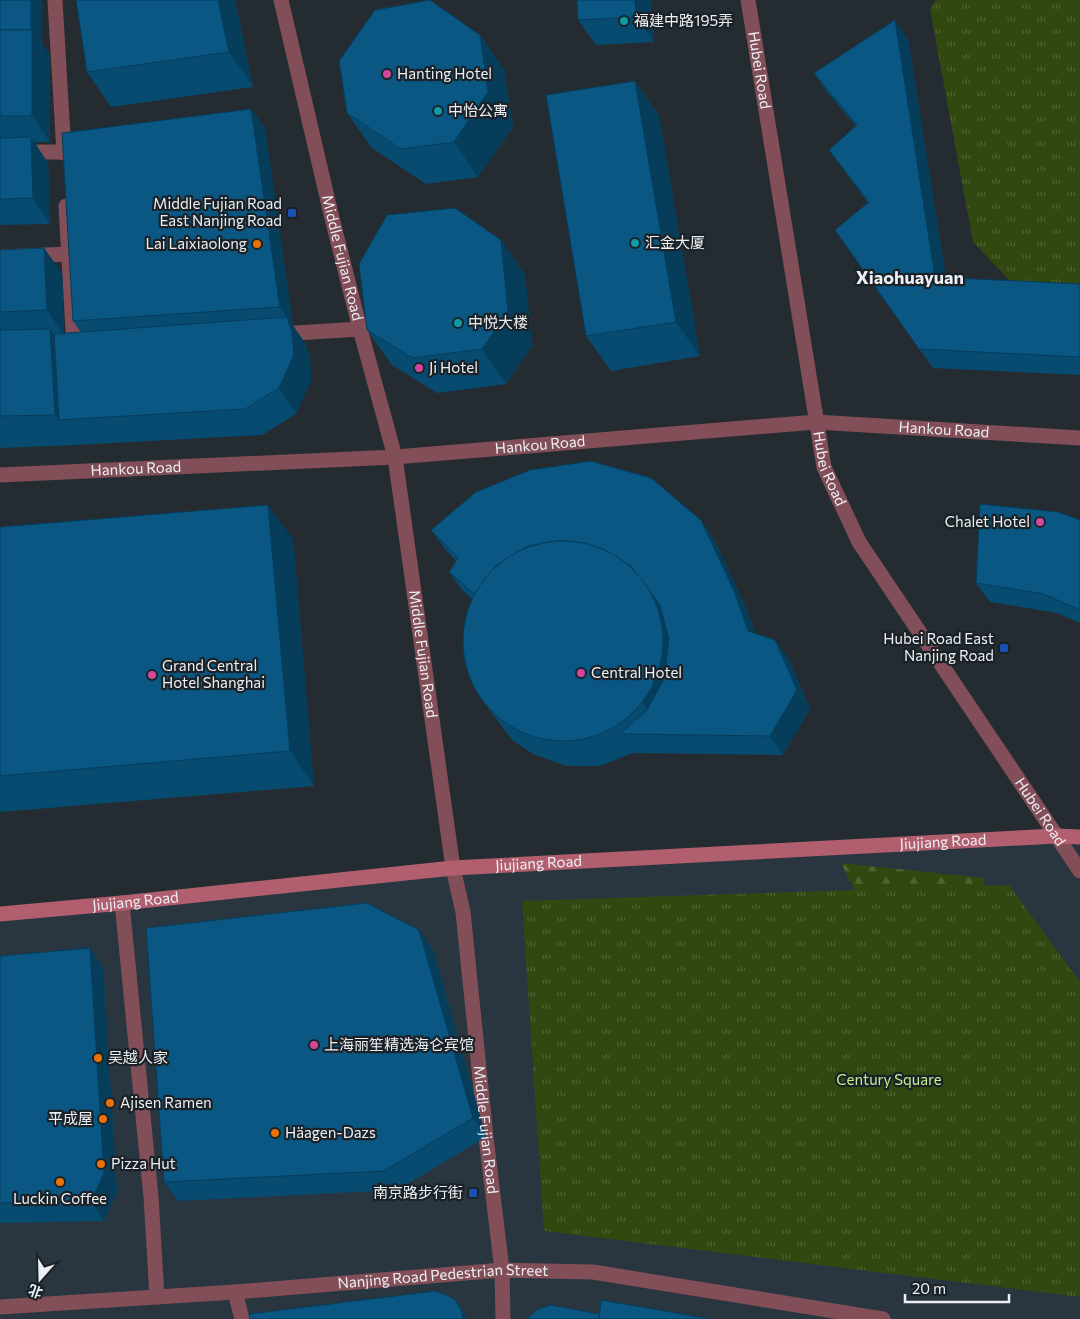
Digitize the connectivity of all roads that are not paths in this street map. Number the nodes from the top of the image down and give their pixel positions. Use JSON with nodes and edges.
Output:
{"nodes":[{"id":1,"x":55,"y":0,"type":"edge"},
{"id":2,"x":281,"y":0,"type":"edge"},
{"id":3,"x":748,"y":0,"type":"edge"},
{"id":4,"x":0,"y":152,"type":"edge"},
{"id":5,"x":64,"y":152,"type":"junction"},
{"id":6,"x":65,"y":170,"type":"edge"},
{"id":7,"x":66,"y":189,"type":"edge"},
{"id":8,"x":69,"y":254,"type":"junction"},
{"id":9,"x":0,"y":256,"type":"edge"},
{"id":10,"x":360,"y":328,"type":"junction"},
{"id":11,"x":261,"y":335,"type":"edge"},
{"id":12,"x":56,"y":348,"type":"edge"},
{"id":13,"x":816,"y":422,"type":"junction"},
{"id":14,"x":1080,"y":438,"type":"edge"},
{"id":15,"x":395,"y":457,"type":"junction"},
{"id":16,"x":0,"y":475,"type":"edge"},
{"id":17,"x":1056,"y":836,"type":"junction"},
{"id":18,"x":1080,"y":837,"type":"edge"},
{"id":19,"x":453,"y":868,"type":"junction"},
{"id":20,"x":1080,"y":871,"type":"edge"},
{"id":21,"x":122,"y":902,"type":"junction"},
{"id":22,"x":0,"y":914,"type":"edge"},
{"id":23,"x":502,"y":1270,"type":"junction"},
{"id":24,"x":235,"y":1292,"type":"junction"},
{"id":25,"x":157,"y":1297,"type":"junction"},
{"id":26,"x":0,"y":1307,"type":"edge"},
{"id":27,"x":242,"y":1319,"type":"edge"},
{"id":28,"x":503,"y":1319,"type":"edge"},
{"id":29,"x":883,"y":1319,"type":"edge"}],
"edges":[{"from":1,"to":5,"type":"street"},
{"from":2,"to":10,"type":"street","name":"Middle Fujian Road"},
{"from":3,"to":13,"type":"street","name":"Hubei Road"},
{"from":4,"to":5,"type":"street"},
{"from":5,"to":6,"type":"street"},
{"from":7,"to":8,"type":"street"},
{"from":8,"to":9,"type":"street"},
{"from":8,"to":12,"type":"street"},
{"from":10,"to":11,"type":"street"},
{"from":10,"to":15,"type":"street","name":"Middle Fujian Road"},
{"from":13,"to":14,"type":"street","name":"Hankou Road"},
{"from":13,"to":15,"type":"street","name":"Hankou Road"},
{"from":13,"to":17,"type":"street","name":"Hubei Road"},
{"from":15,"to":16,"type":"street","name":"Hankou Road"},
{"from":15,"to":19,"type":"street","name":"Middle Fujian Road"},
{"from":17,"to":18,"type":"main road","name":"Jiujiang Road"},
{"from":17,"to":19,"type":"main road","name":"Jiujiang Road"},
{"from":17,"to":20,"type":"street","name":"Hubei Road"},
{"from":19,"to":21,"type":"main road","name":"Jiujiang Road"},
{"from":19,"to":23,"type":"street","name":"Middle Fujian Road"},
{"from":21,"to":22,"type":"main road","name":"Jiujiang Road"},
{"from":21,"to":25,"type":"street"},
{"from":23,"to":24,"type":"street","name":"Nanjing Road Pedestrian Street"},
{"from":23,"to":28,"type":"street","name":"Middle Fujian Road"},
{"from":23,"to":29,"type":"street","name":"Nanjing Road Pedestrian Street"},
{"from":24,"to":25,"type":"street","name":"Nanjing Road Pedestrian Street"},
{"from":24,"to":27,"type":"street"},
{"from":25,"to":26,"type":"street","name":"Nanjing Road Pedestrian Street"}]}
